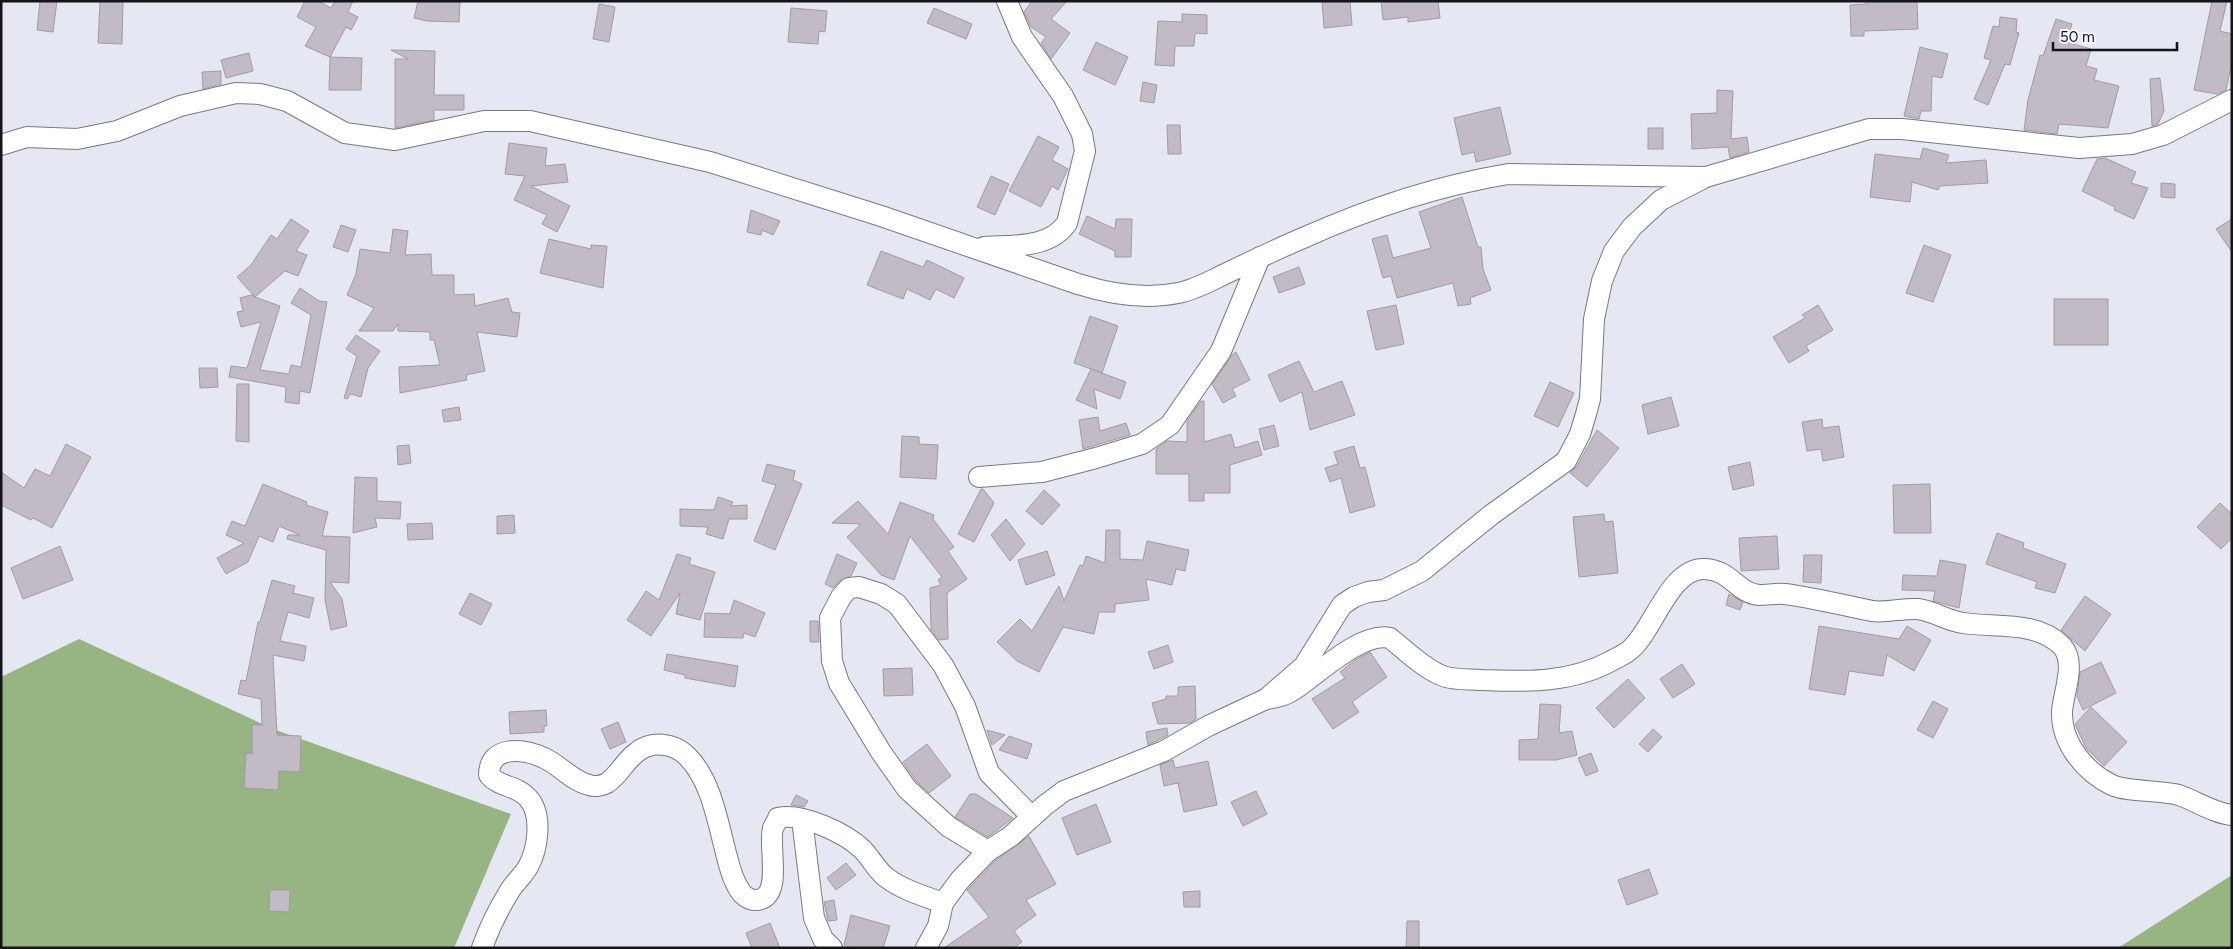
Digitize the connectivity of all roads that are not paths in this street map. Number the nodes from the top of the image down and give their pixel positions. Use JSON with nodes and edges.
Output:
{"nodes":[{"id":1,"x":1008,"y":1,"type":"edge"},
{"id":2,"x":2232,"y":100,"type":"edge"},
{"id":3,"x":1,"y":146,"type":"edge"},
{"id":4,"x":1706,"y":177,"type":"junction"},
{"id":5,"x":975,"y":248,"type":"junction"},
{"id":6,"x":1260,"y":257,"type":"junction"},
{"id":7,"x":979,"y":478,"type":"dead end"},
{"id":8,"x":1266,"y":699,"type":"junction"},
{"id":9,"x":2232,"y":815,"type":"edge"},
{"id":10,"x":1032,"y":817,"type":"junction"},
{"id":11,"x":802,"y":819,"type":"junction"},
{"id":12,"x":988,"y":851,"type":"junction"},
{"id":13,"x":943,"y":903,"type":"junction"},
{"id":14,"x":482,"y":948,"type":"edge"},
{"id":15,"x":832,"y":948,"type":"edge"},
{"id":16,"x":926,"y":948,"type":"edge"}],
"edges":[{"from":1,"to":5,"type":"street"},
{"from":2,"to":4,"type":"street"},
{"from":3,"to":5,"type":"street"},
{"from":4,"to":6,"type":"street"},
{"from":4,"to":8,"type":"street"},
{"from":5,"to":6,"type":"street"},
{"from":6,"to":7,"type":"street"},
{"from":8,"to":9,"type":"street"},
{"from":8,"to":10,"type":"street"},
{"from":10,"to":12,"type":"street"},
{"from":10,"to":12,"type":"street"},
{"from":11,"to":13,"type":"street"},
{"from":11,"to":14,"type":"street"},
{"from":11,"to":15,"type":"street"},
{"from":12,"to":13,"type":"street"},
{"from":13,"to":16,"type":"street"}]}
